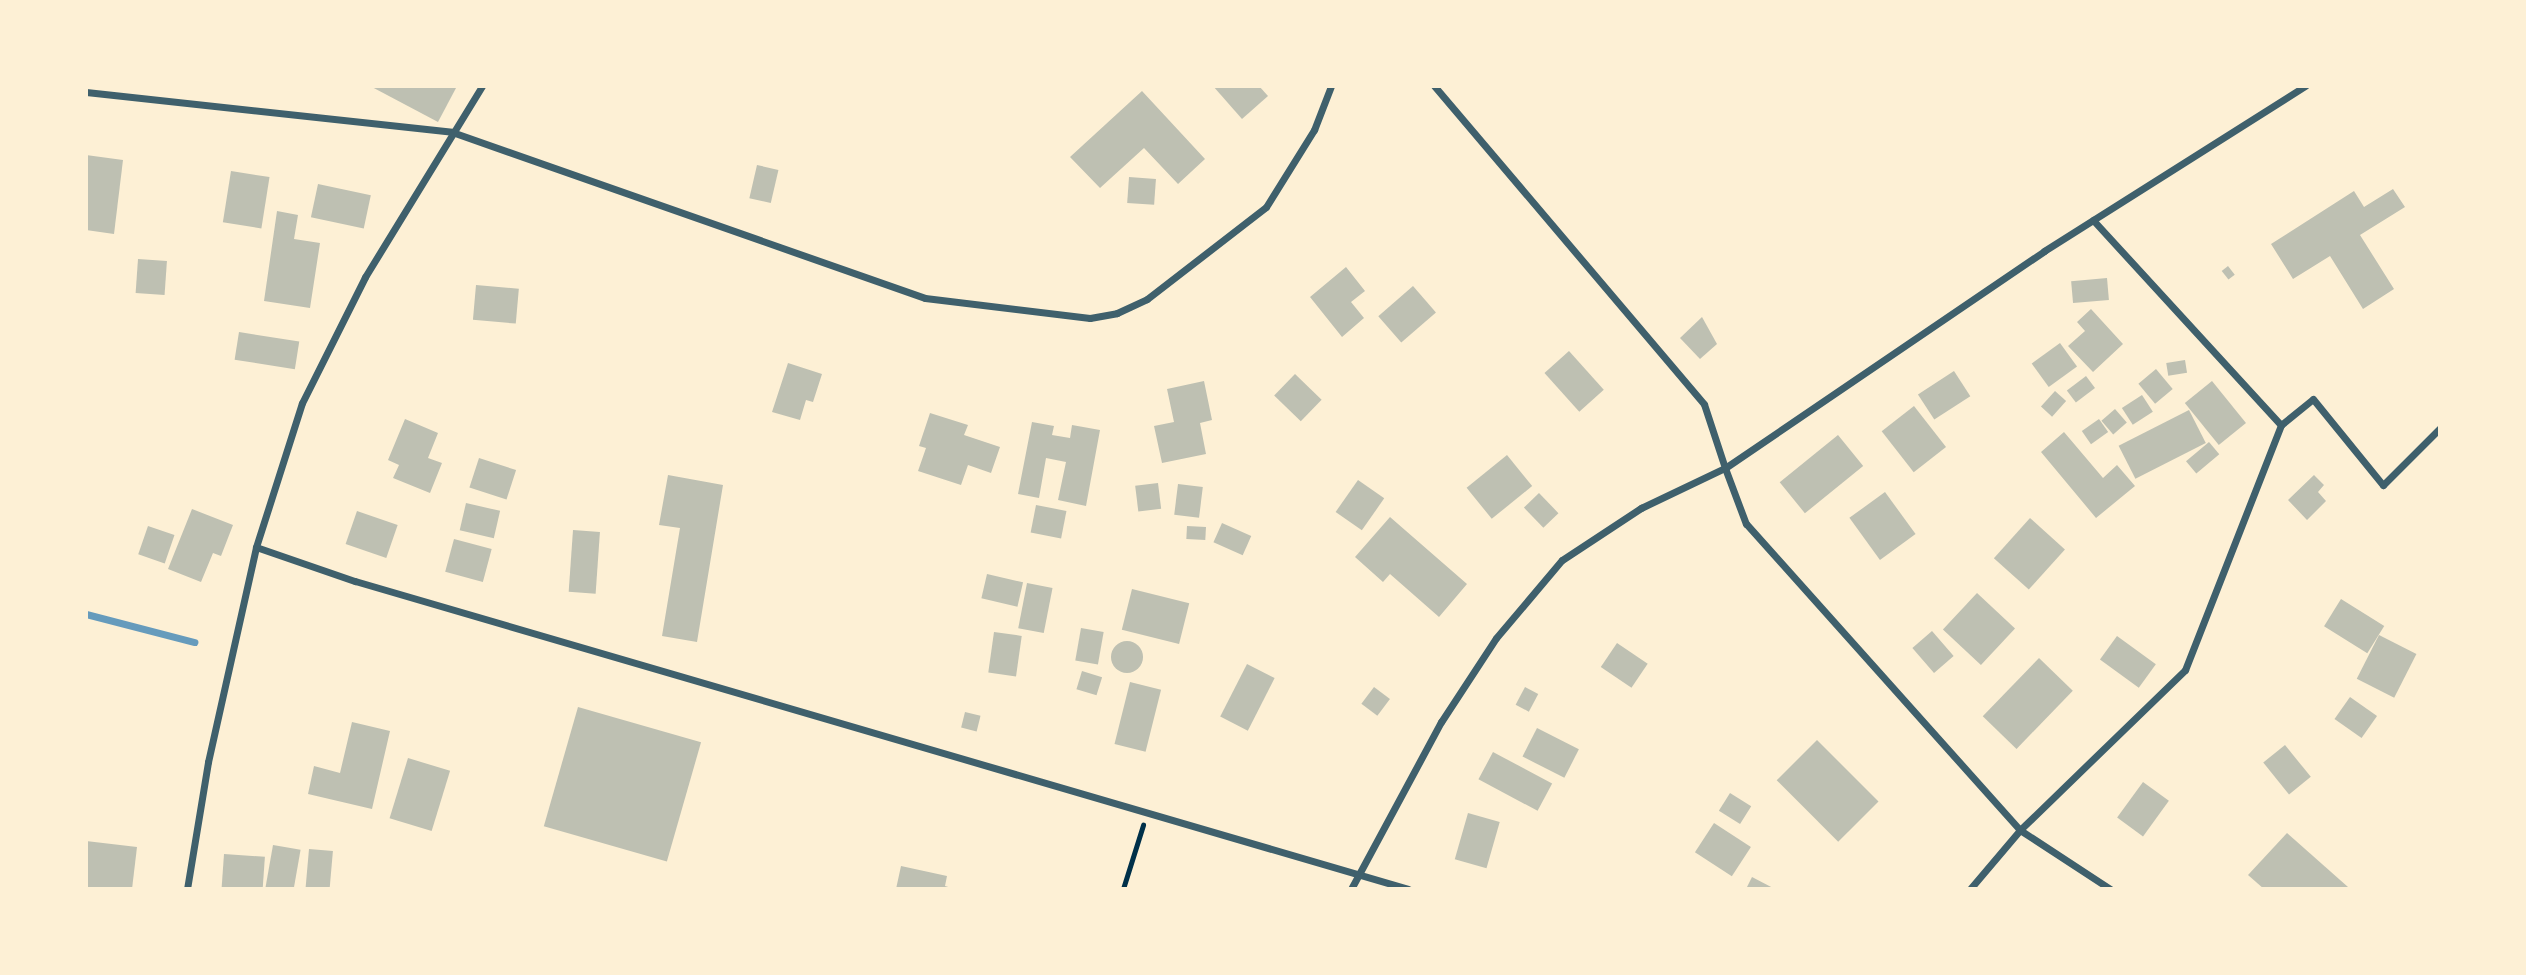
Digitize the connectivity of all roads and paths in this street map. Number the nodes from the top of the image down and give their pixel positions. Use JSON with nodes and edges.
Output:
{"nodes":[{"id":1,"x":482,"y":86,"type":"edge"},
{"id":2,"x":1331,"y":86,"type":"edge"},
{"id":3,"x":1434,"y":86,"type":"edge"},
{"id":4,"x":2305,"y":86,"type":"edge"},
{"id":5,"x":86,"y":92,"type":"edge"},
{"id":6,"x":452,"y":132,"type":"junction"},
{"id":7,"x":2093,"y":220,"type":"junction"},
{"id":8,"x":2281,"y":425,"type":"junction"},
{"id":9,"x":2440,"y":428,"type":"edge"},
{"id":10,"x":1725,"y":468,"type":"junction"},
{"id":11,"x":256,"y":547,"type":"junction"},
{"id":12,"x":1146,"y":814,"type":"junction"},
{"id":13,"x":2020,"y":830,"type":"junction"},
{"id":14,"x":1355,"y":876,"type":"junction"},
{"id":15,"x":187,"y":889,"type":"edge"},
{"id":16,"x":1123,"y":889,"type":"edge"},
{"id":17,"x":1351,"y":889,"type":"edge"},
{"id":18,"x":1408,"y":889,"type":"edge"},
{"id":19,"x":1970,"y":889,"type":"edge"},
{"id":20,"x":2110,"y":889,"type":"edge"}],
"edges":[{"from":1,"to":6,"type":"street"},
{"from":2,"to":6,"type":"street"},
{"from":3,"to":10,"type":"street"},
{"from":4,"to":7,"type":"street"},
{"from":5,"to":6,"type":"street"},
{"from":6,"to":11,"type":"street"},
{"from":7,"to":8,"type":"street"},
{"from":7,"to":10,"type":"street"},
{"from":8,"to":9,"type":"street"},
{"from":8,"to":13,"type":"street"},
{"from":10,"to":13,"type":"street"},
{"from":10,"to":14,"type":"street"},
{"from":11,"to":12,"type":"street"},
{"from":11,"to":15,"type":"street"},
{"from":12,"to":14,"type":"street"},
{"from":12,"to":16,"type":"path"},
{"from":13,"to":19,"type":"street"},
{"from":13,"to":20,"type":"street"},
{"from":14,"to":17,"type":"street"},
{"from":14,"to":18,"type":"street"}]}
